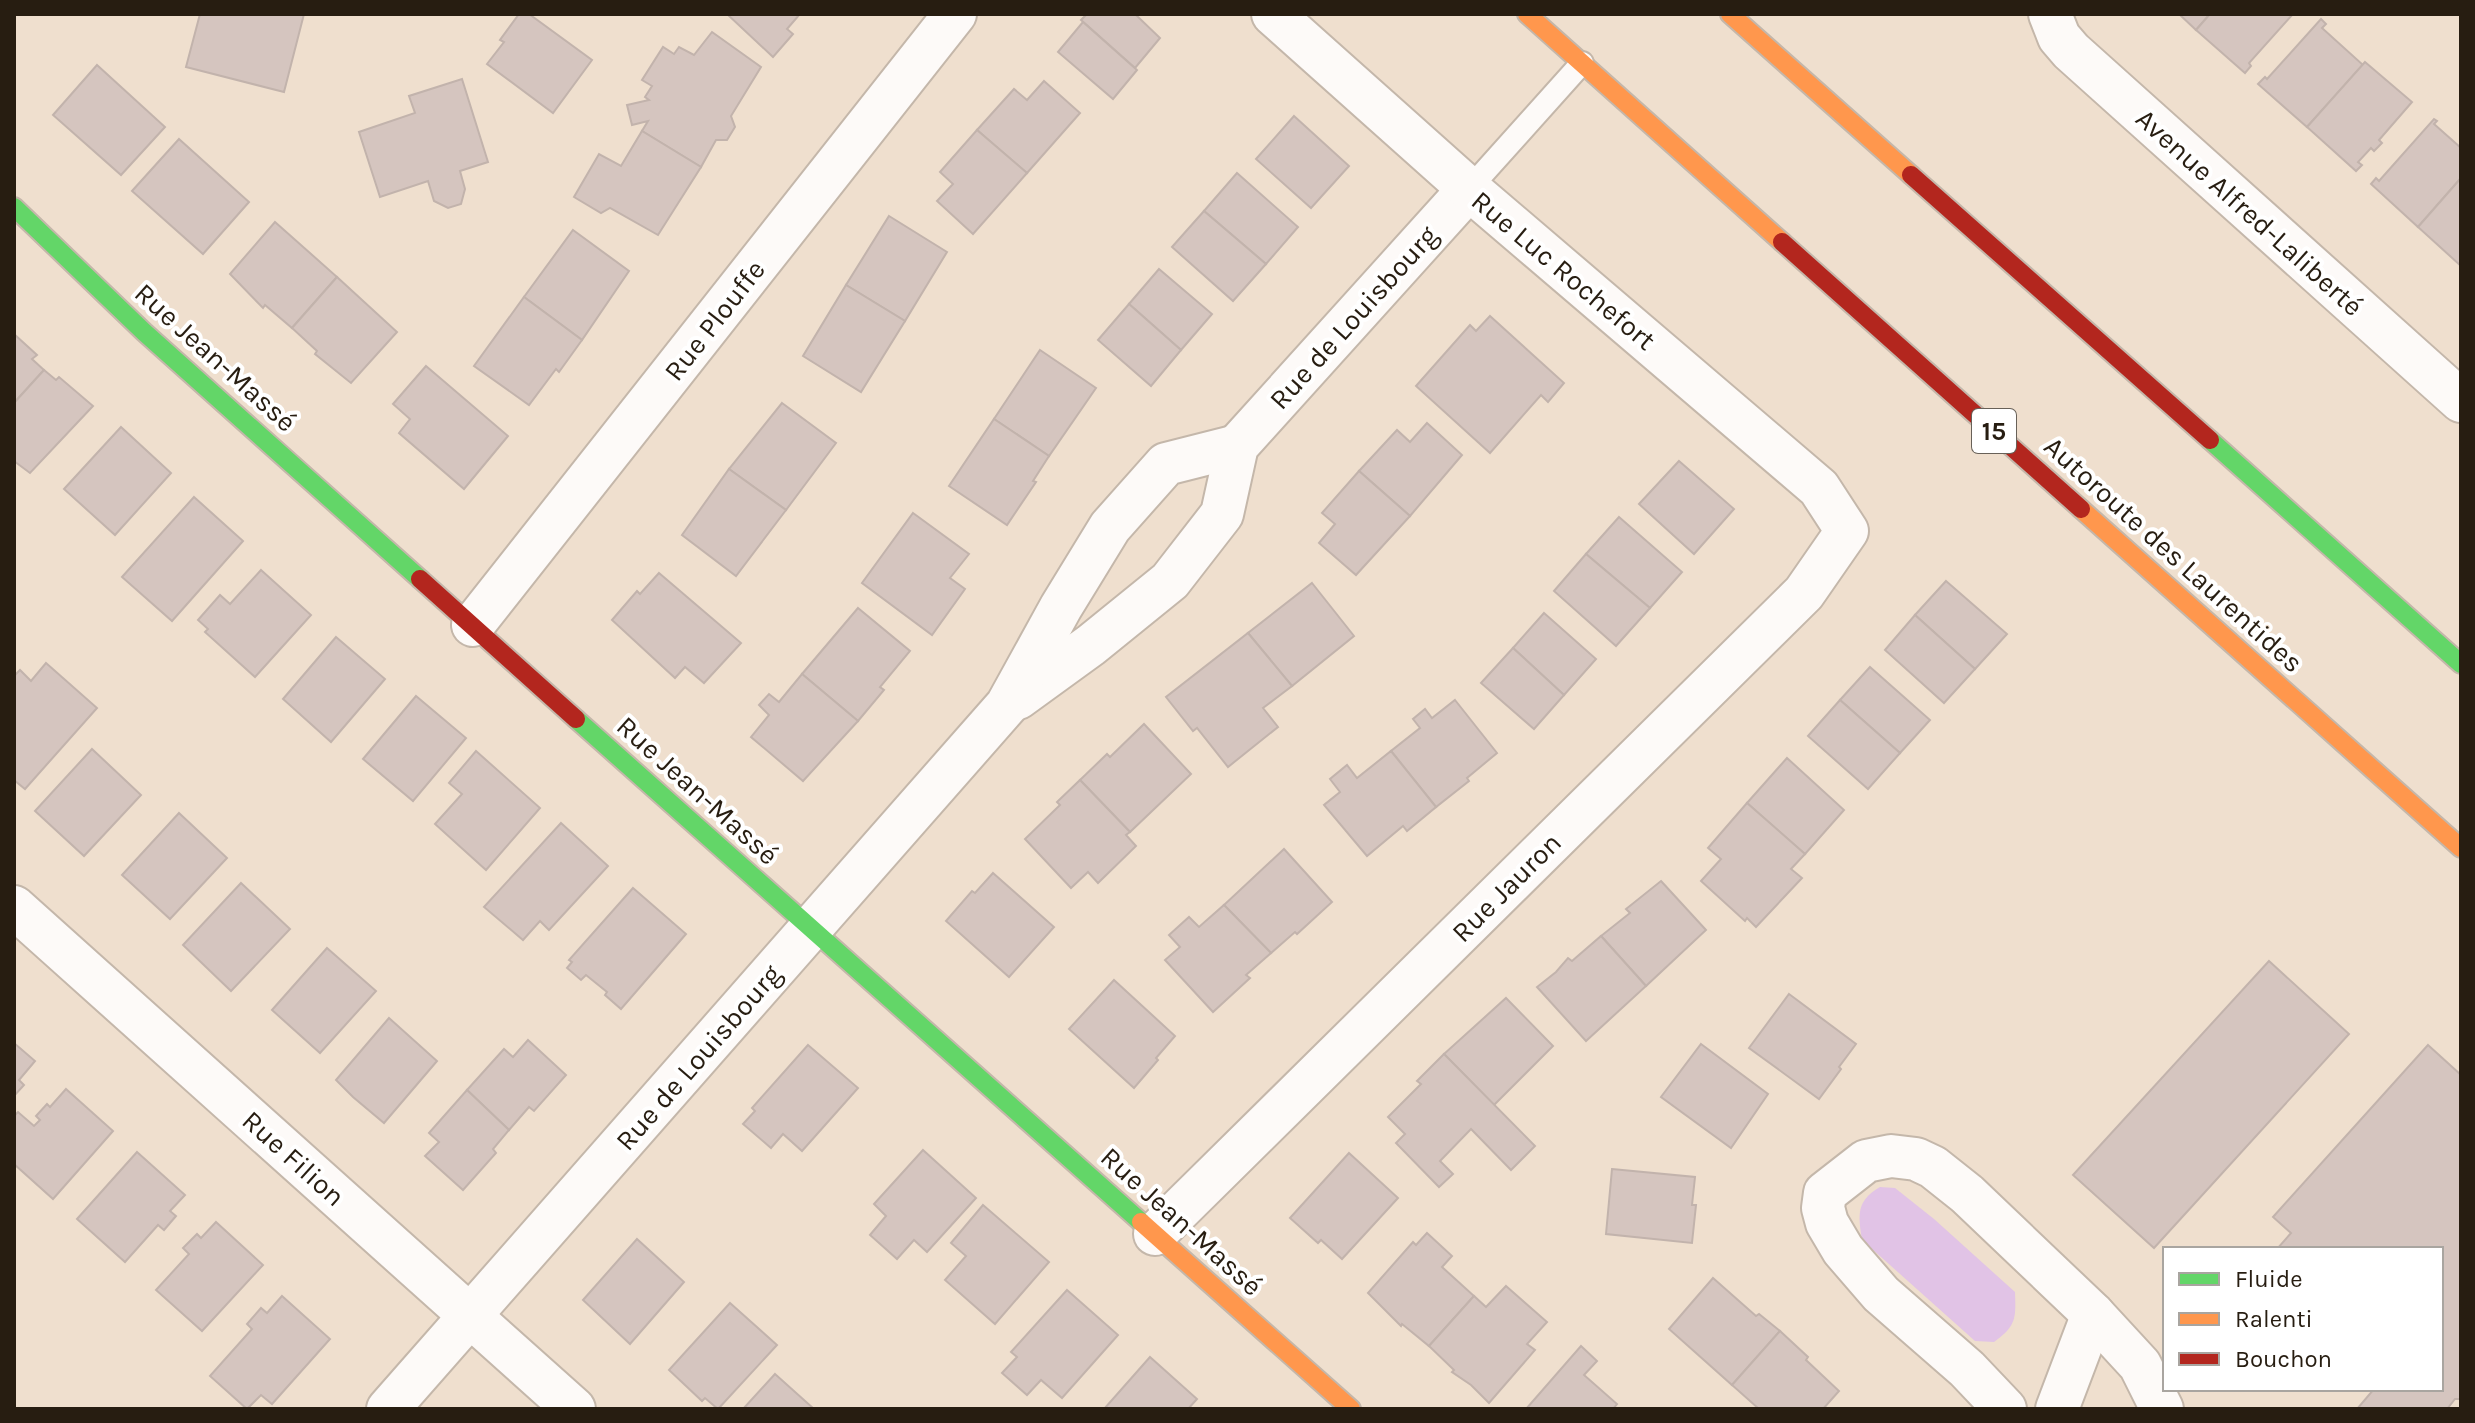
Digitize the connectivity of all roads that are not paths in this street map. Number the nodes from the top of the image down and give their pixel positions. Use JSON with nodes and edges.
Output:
{"nodes":[{"id":1,"x":955,"y":14,"type":"edge"},
{"id":2,"x":1273,"y":14,"type":"edge"},
{"id":3,"x":1527,"y":14,"type":"edge"},
{"id":4,"x":2050,"y":14,"type":"edge"},
{"id":5,"x":1735,"y":17,"type":"edge"},
{"id":6,"x":1582,"y":63,"type":"junction"},
{"id":7,"x":1469,"y":189,"type":"junction"},
{"id":8,"x":14,"y":207,"type":"edge"},
{"id":9,"x":2461,"y":401,"type":"edge"},
{"id":10,"x":1237,"y":446,"type":"junction"},
{"id":11,"x":1847,"y":531,"type":"joint"},
{"id":12,"x":473,"y":625,"type":"junction"},
{"id":13,"x":2461,"y":664,"type":"edge"},
{"id":14,"x":1007,"y":705,"type":"junction"},
{"id":15,"x":2461,"y":848,"type":"edge"},
{"id":16,"x":14,"y":907,"type":"edge"},
{"id":17,"x":811,"y":929,"type":"junction"},
{"id":18,"x":1155,"y":1234,"type":"junction"},
{"id":19,"x":2093,"y":1314,"type":"junction"},
{"id":20,"x":470,"y":1315,"type":"junction"},
{"id":21,"x":388,"y":1409,"type":"edge"},
{"id":22,"x":574,"y":1409,"type":"edge"},
{"id":23,"x":1351,"y":1409,"type":"edge"},
{"id":24,"x":2005,"y":1409,"type":"edge"},
{"id":25,"x":2057,"y":1409,"type":"edge"},
{"id":26,"x":2162,"y":1409,"type":"edge"}],
"edges":[{"from":1,"to":12,"type":"street","name":"Rue Plouffe"},
{"from":2,"to":7,"type":"street","name":"Rue Luc Rochefort"},
{"from":3,"to":6,"type":"main road","name":"Autoroute des Laurentides","number":"15"},
{"from":4,"to":9,"type":"street","name":"Avenue Alfred-Laliberté"},
{"from":5,"to":13,"type":"main road"},
{"from":6,"to":7,"type":"lane"},
{"from":6,"to":15,"type":"main road","name":"Autoroute des Laurentides","number":"15"},
{"from":7,"to":10,"type":"street","name":"Rue de Louisbourg"},
{"from":7,"to":11,"type":"street","name":"Rue Luc Rochefort"},
{"from":8,"to":12,"type":"main road","name":"Rue Jean-Massé"},
{"from":10,"to":14,"type":"street","name":"Rue de Louisbourg"},
{"from":10,"to":14,"type":"street","name":"Rue de Louisbourg"},
{"from":11,"to":18,"type":"street","name":"Rue Jauron"},
{"from":12,"to":17,"type":"main road","name":"Rue Jean-Massé"},
{"from":14,"to":17,"type":"street","name":"Rue de Louisbourg"},
{"from":16,"to":20,"type":"street","name":"Rue Filion"},
{"from":17,"to":18,"type":"main road","name":"Rue Jean-Massé"},
{"from":17,"to":20,"type":"street","name":"Rue de Louisbourg"},
{"from":18,"to":23,"type":"main road","name":"Rue Jean-Massé"},
{"from":19,"to":24,"type":"street"},
{"from":19,"to":25,"type":"street"},
{"from":19,"to":26,"type":"street"},
{"from":20,"to":21,"type":"street","name":"Rue de Louisbourg"},
{"from":20,"to":22,"type":"street","name":"Rue Filion"}]}
